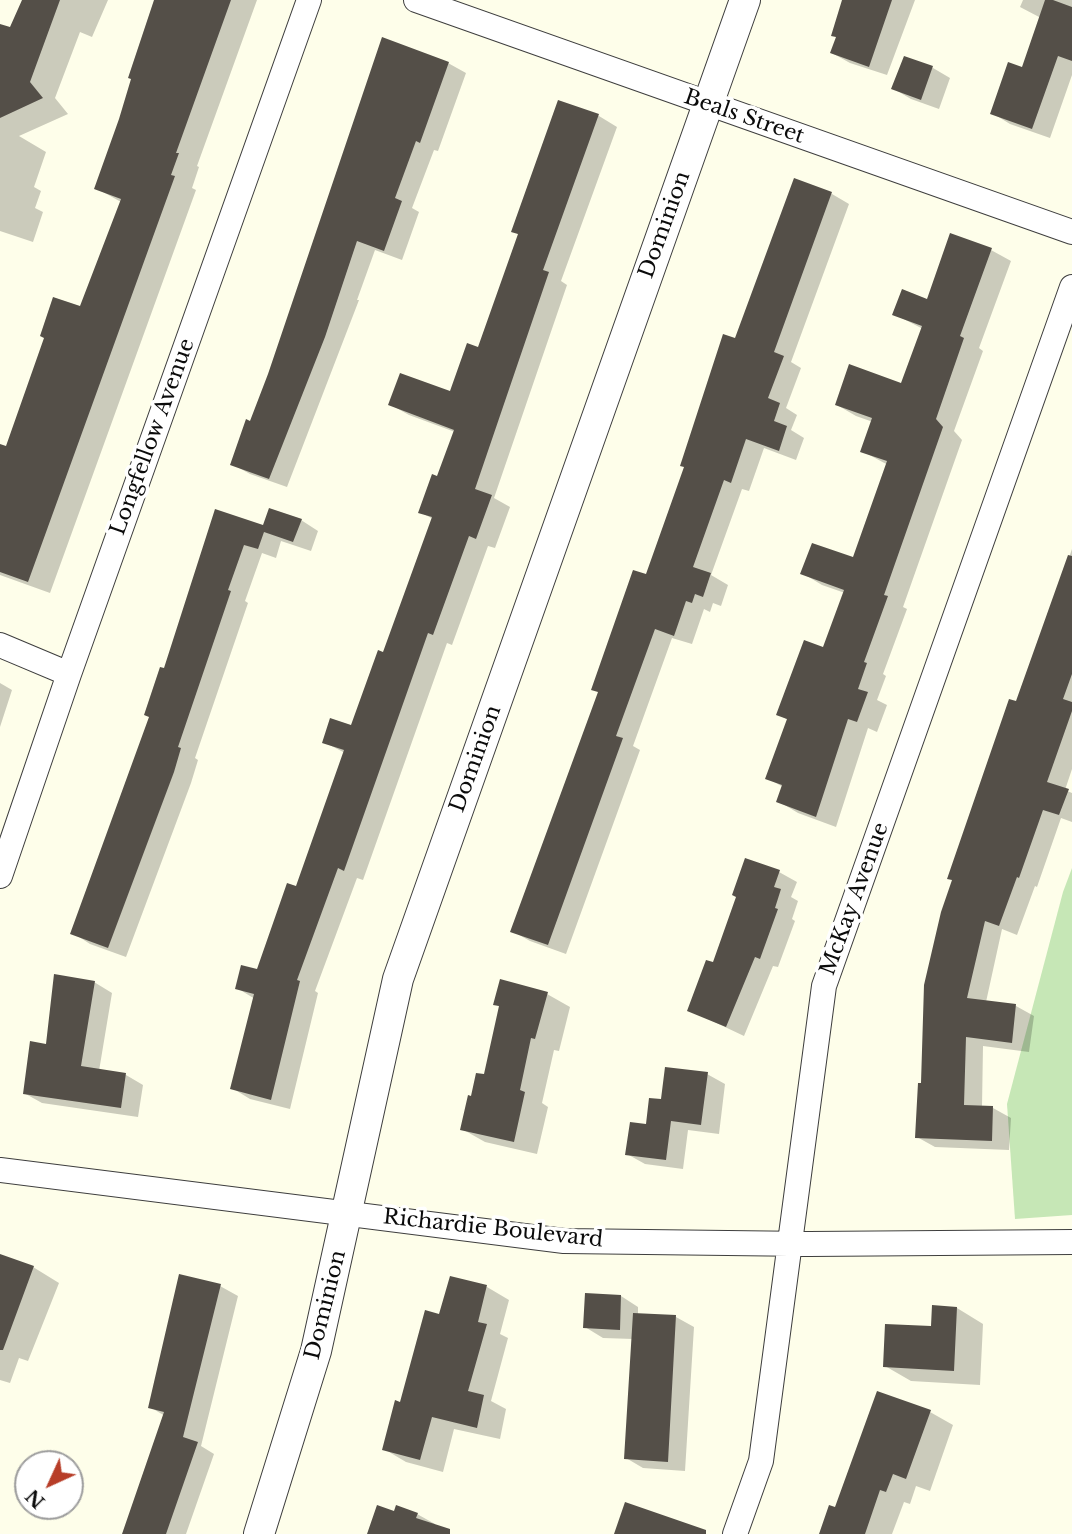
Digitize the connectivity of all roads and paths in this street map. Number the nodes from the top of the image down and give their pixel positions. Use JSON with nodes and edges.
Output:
{"nodes":[{"id":1,"x":309,"y":0,"type":"edge"},
{"id":2,"x":416,"y":0,"type":"edge"},
{"id":3,"x":745,"y":0,"type":"edge"},
{"id":4,"x":708,"y":105,"type":"junction"},
{"id":5,"x":1072,"y":232,"type":"edge"},
{"id":6,"x":1072,"y":287,"type":"edge"},
{"id":7,"x":0,"y":645,"type":"edge"},
{"id":8,"x":69,"y":674,"type":"junction"},
{"id":9,"x":0,"y":876,"type":"edge"},
{"id":10,"x":0,"y":1170,"type":"edge"},
{"id":11,"x":348,"y":1213,"type":"junction"},
{"id":12,"x":1072,"y":1242,"type":"edge"},
{"id":13,"x":791,"y":1244,"type":"junction"},
{"id":14,"x":259,"y":1534,"type":"edge"},
{"id":15,"x":735,"y":1534,"type":"edge"}],
"edges":[{"from":1,"to":8,"type":"street","name":"Longfellow Avenue"},
{"from":2,"to":4,"type":"street","name":"Beals Street"},
{"from":3,"to":4,"type":"street","name":"Dominion"},
{"from":4,"to":5,"type":"street","name":"Beals Street"},
{"from":4,"to":11,"type":"street","name":"Dominion"},
{"from":6,"to":13,"type":"street","name":"McKay Avenue"},
{"from":7,"to":8,"type":"street"},
{"from":8,"to":9,"type":"street","name":"Longfellow Avenue"},
{"from":10,"to":11,"type":"street","name":"Richardie Boulevard"},
{"from":11,"to":13,"type":"street","name":"Richardie Boulevard"},
{"from":11,"to":14,"type":"street","name":"Dominion"},
{"from":12,"to":13,"type":"street","name":"Richardie Boulevard"},
{"from":13,"to":15,"type":"street","name":"McKay Avenue"}]}
